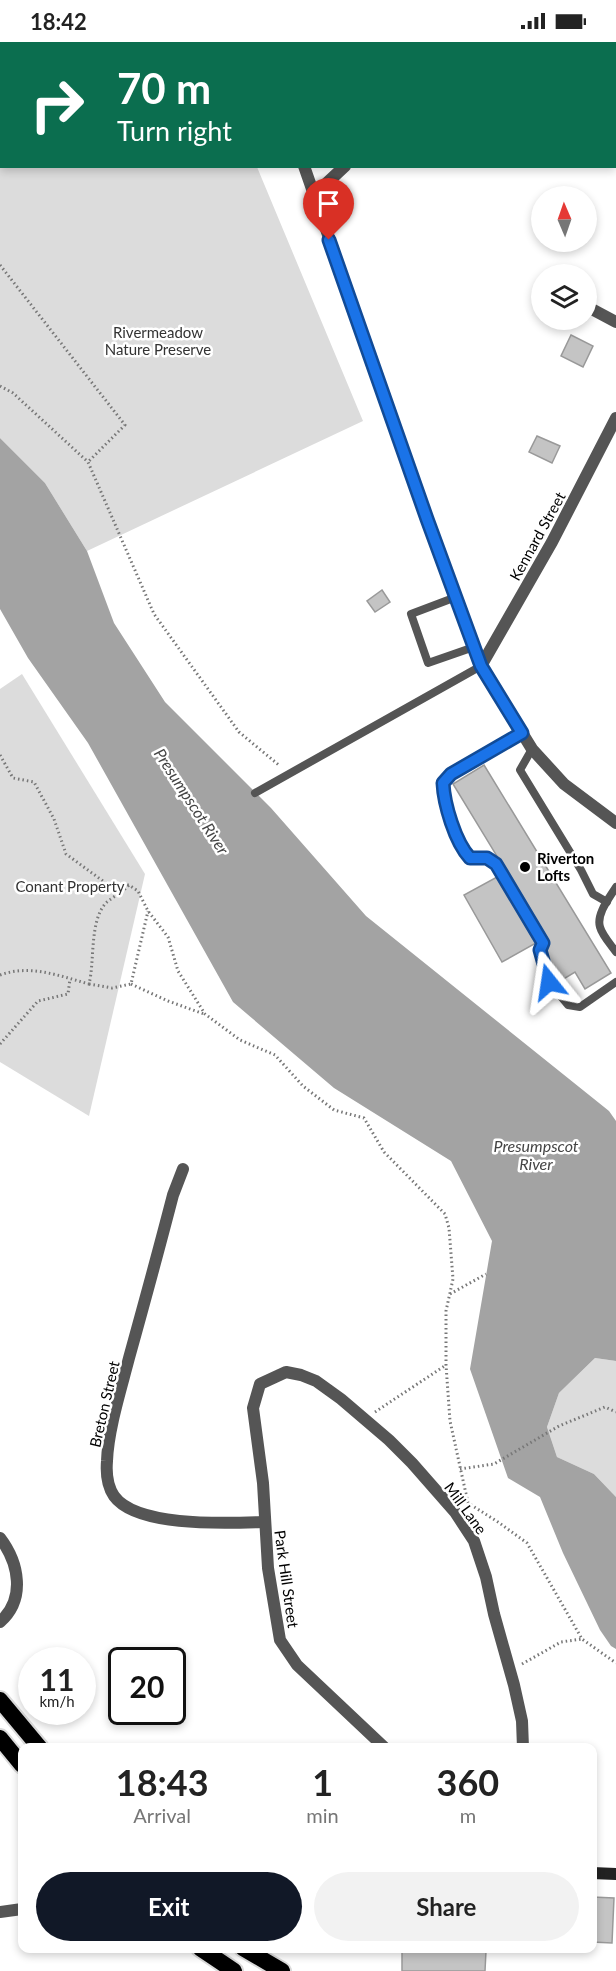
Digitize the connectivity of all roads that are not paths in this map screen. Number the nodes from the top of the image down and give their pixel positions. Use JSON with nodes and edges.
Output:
{"nodes":[{"id":1,"x":305,"y":168,"type":"edge"},
{"id":2,"x":343,"y":168,"type":"edge"},
{"id":3,"x":314,"y":195,"type":"junction"},
{"id":4,"x":597,"y":312,"type":"edge"},
{"id":5,"x":616,"y":322,"type":"edge"},
{"id":6,"x":616,"y":418,"type":"edge"},
{"id":7,"x":456,"y":597,"type":"junction"},
{"id":8,"x":474,"y":647,"type":"junction"},
{"id":9,"x":481,"y":666,"type":"junction"},
{"id":10,"x":522,"y":733,"type":"junction"},
{"id":11,"x":532,"y":749,"type":"junction"},
{"id":12,"x":255,"y":793,"type":"dead end"},
{"id":13,"x":616,"y":824,"type":"edge"},
{"id":14,"x":616,"y":886,"type":"edge"},
{"id":15,"x":607,"y":902,"type":"junction"},
{"id":16,"x":616,"y":952,"type":"edge"},
{"id":17,"x":616,"y":982,"type":"edge"},
{"id":18,"x":183,"y":1169,"type":"dead end"},
{"id":19,"x":270,"y":1379,"type":"joint"},
{"id":20,"x":264,"y":1522,"type":"junction"},
{"id":21,"x":0,"y":1538,"type":"edge"},
{"id":22,"x":0,"y":1622,"type":"edge"},
{"id":23,"x":0,"y":1700,"type":"edge"},
{"id":24,"x":0,"y":1738,"type":"edge"},
{"id":25,"x":36,"y":1743,"type":"edge"},
{"id":26,"x":380,"y":1743,"type":"edge"},
{"id":27,"x":523,"y":1743,"type":"edge"},
{"id":28,"x":18,"y":1760,"type":"edge"},
{"id":29,"x":597,"y":1873,"type":"edge"},
{"id":30,"x":616,"y":1874,"type":"edge"},
{"id":31,"x":18,"y":1910,"type":"edge"},
{"id":32,"x":0,"y":1912,"type":"edge"},
{"id":33,"x":207,"y":1953,"type":"edge"},
{"id":34,"x":251,"y":1953,"type":"edge"},
{"id":35,"x":234,"y":1971,"type":"edge"},
{"id":36,"x":282,"y":1971,"type":"edge"}],
"edges":[{"from":1,"to":3,"type":"street"},
{"from":2,"to":3,"type":"street"},
{"from":3,"to":7,"type":"street"},
{"from":4,"to":5,"type":"street"},
{"from":6,"to":9,"type":"street","name":"Kennard Street"},
{"from":7,"to":8,"type":"street"},
{"from":7,"to":8,"type":"lane"},
{"from":8,"to":9,"type":"street"},
{"from":9,"to":10,"type":"street"},
{"from":9,"to":12,"type":"lane"},
{"from":10,"to":11,"type":"street"},
{"from":10,"to":17,"type":"lane"},
{"from":11,"to":13,"type":"street"},
{"from":11,"to":15,"type":"lane"},
{"from":14,"to":15,"type":"lane"},
{"from":15,"to":16,"type":"lane"},
{"from":18,"to":20,"type":"street","name":"Breton Street"},
{"from":19,"to":20,"type":"street","name":"Park Hill Street"},
{"from":19,"to":27,"type":"street","name":"Mill Lane"},
{"from":20,"to":26,"type":"street","name":"Park Hill Street"},
{"from":21,"to":22,"type":"street"},
{"from":23,"to":25,"type":"highway"},
{"from":24,"to":28,"type":"highway"},
{"from":29,"to":30,"type":"main road"},
{"from":31,"to":32,"type":"street"},
{"from":33,"to":35,"type":"highway"},
{"from":34,"to":36,"type":"highway"}]}
